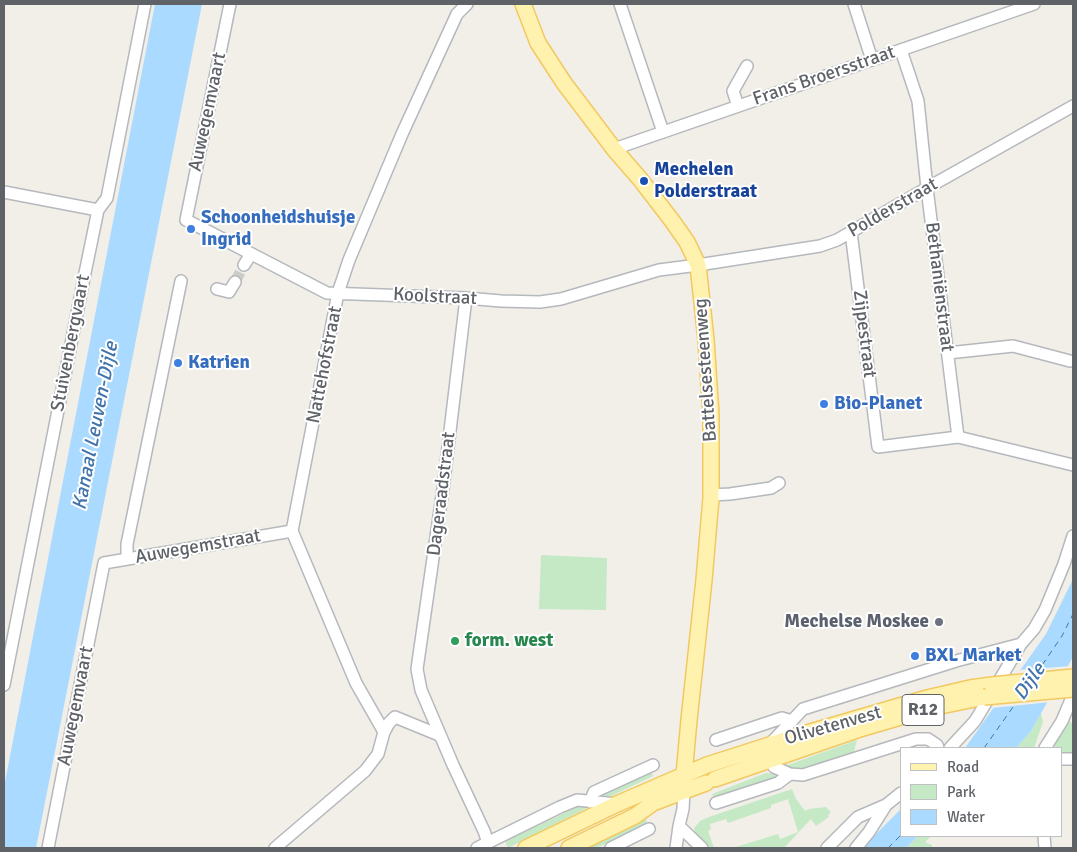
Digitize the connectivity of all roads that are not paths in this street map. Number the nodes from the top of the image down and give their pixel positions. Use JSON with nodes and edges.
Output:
{"nodes":[{"id":1,"x":145,"y":4,"type":"edge"},
{"id":2,"x":230,"y":4,"type":"edge"},
{"id":3,"x":467,"y":4,"type":"edge"},
{"id":4,"x":524,"y":4,"type":"edge"},
{"id":5,"x":620,"y":4,"type":"edge"},
{"id":6,"x":854,"y":4,"type":"edge"},
{"id":7,"x":1034,"y":4,"type":"edge"},
{"id":8,"x":901,"y":50,"type":"junction"},
{"id":9,"x":872,"y":60,"type":"junction"},
{"id":10,"x":747,"y":66,"type":"dead end"},
{"id":11,"x":738,"y":106,"type":"junction"},
{"id":12,"x":1073,"y":106,"type":"edge"},
{"id":13,"x":663,"y":132,"type":"junction"},
{"id":14,"x":614,"y":148,"type":"junction"},
{"id":15,"x":927,"y":188,"type":"junction"},
{"id":16,"x":4,"y":192,"type":"edge"},
{"id":17,"x":98,"y":210,"type":"junction"},
{"id":18,"x":186,"y":220,"type":"joint"},
{"id":19,"x":852,"y":232,"type":"junction"},
{"id":20,"x":251,"y":254,"type":"junction"},
{"id":21,"x":244,"y":265,"type":"tunnel mouth"},
{"id":22,"x":698,"y":265,"type":"junction"},
{"id":23,"x":181,"y":281,"type":"dead end"},
{"id":24,"x":234,"y":282,"type":"tunnel mouth"},
{"id":25,"x":218,"y":289,"type":"dead end"},
{"id":26,"x":338,"y":293,"type":"junction"},
{"id":27,"x":466,"y":298,"type":"junction"},
{"id":28,"x":948,"y":353,"type":"junction"},
{"id":29,"x":1070,"y":361,"type":"dead end"},
{"id":30,"x":958,"y":437,"type":"junction"},
{"id":31,"x":1073,"y":465,"type":"edge"},
{"id":32,"x":779,"y":483,"type":"dead end"},
{"id":33,"x":711,"y":494,"type":"junction"},
{"id":34,"x":292,"y":531,"type":"junction"},
{"id":35,"x":1073,"y":536,"type":"edge"},
{"id":36,"x":127,"y":559,"type":"junction"},
{"id":37,"x":104,"y":563,"type":"joint"},
{"id":38,"x":1022,"y":644,"type":"junction"},
{"id":39,"x":1073,"y":677,"type":"edge"},
{"id":40,"x":4,"y":685,"type":"edge"},
{"id":41,"x":1073,"y":689,"type":"edge"},
{"id":42,"x":988,"y":691,"type":"junction"},
{"id":43,"x":1071,"y":700,"type":"edge"},
{"id":44,"x":1073,"y":718,"type":"edge"},
{"id":45,"x":792,"y":721,"type":"junction"},
{"id":46,"x":384,"y":732,"type":"junction"},
{"id":47,"x":440,"y":735,"type":"junction"},
{"id":48,"x":716,"y":740,"type":"dead end"},
{"id":49,"x":938,"y":747,"type":"edge"},
{"id":50,"x":951,"y":747,"type":"edge"},
{"id":51,"x":1046,"y":747,"type":"edge"},
{"id":52,"x":770,"y":752,"type":"junction"},
{"id":53,"x":653,"y":765,"type":"dead end"},
{"id":54,"x":790,"y":774,"type":"junction"},
{"id":55,"x":684,"y":775,"type":"junction"},
{"id":56,"x":684,"y":791,"type":"junction"},
{"id":57,"x":900,"y":794,"type":"edge"},
{"id":58,"x":590,"y":802,"type":"junction"},
{"id":59,"x":716,"y":803,"type":"dead end"},
{"id":60,"x":617,"y":804,"type":"junction"},
{"id":61,"x":886,"y":805,"type":"junction"},
{"id":62,"x":678,"y":826,"type":"junction"},
{"id":63,"x":564,"y":829,"type":"junction"},
{"id":64,"x":649,"y":829,"type":"dead end"},
{"id":65,"x":488,"y":843,"type":"junction"},
{"id":66,"x":577,"y":847,"type":"edge"},
{"id":67,"x":48,"y":848,"type":"edge"},
{"id":68,"x":275,"y":848,"type":"edge"},
{"id":69,"x":477,"y":848,"type":"edge"},
{"id":70,"x":526,"y":848,"type":"edge"},
{"id":71,"x":610,"y":848,"type":"edge"},
{"id":72,"x":676,"y":848,"type":"edge"},
{"id":73,"x":702,"y":848,"type":"edge"},
{"id":74,"x":827,"y":848,"type":"edge"},
{"id":75,"x":856,"y":848,"type":"edge"}],
"edges":[{"from":1,"to":17,"type":"street","name":"Stuivenbergvaart"},
{"from":2,"to":18,"type":"street","name":"Auwegemvaart"},
{"from":3,"to":26,"type":"street","name":"Nattehofstraat"},
{"from":4,"to":14,"type":"main road","name":"Battelsesteenweg"},
{"from":5,"to":13,"type":"street"},
{"from":6,"to":9,"type":"street"},
{"from":7,"to":8,"type":"street","name":"Frans Broersstraat"},
{"from":8,"to":9,"type":"street","name":"Frans Broersstraat"},
{"from":8,"to":15,"type":"street","name":"Bethaniënstraat"},
{"from":9,"to":11,"type":"street","name":"Frans Broersstraat"},
{"from":10,"to":11,"type":"street"},
{"from":11,"to":13,"type":"street","name":"Frans Broersstraat"},
{"from":12,"to":15,"type":"street","name":"Polderstraat"},
{"from":13,"to":14,"type":"street","name":"Frans Broersstraat"},
{"from":14,"to":22,"type":"main road","name":"Battelsesteenweg"},
{"from":15,"to":19,"type":"street","name":"Polderstraat"},
{"from":15,"to":28,"type":"street","name":"Bethaniënstraat"},
{"from":16,"to":17,"type":"street"},
{"from":17,"to":40,"type":"street","name":"Stuivenbergvaart"},
{"from":18,"to":20,"type":"street","name":"Koolstraat"},
{"from":19,"to":22,"type":"street","name":"Polderstraat"},
{"from":19,"to":30,"type":"street","name":"Zijpestraat"},
{"from":20,"to":21,"type":"street"},
{"from":20,"to":26,"type":"street","name":"Koolstraat"},
{"from":22,"to":27,"type":"street","name":"Koolstraat"},
{"from":22,"to":33,"type":"main road","name":"Battelsesteenweg"},
{"from":23,"to":36,"type":"street"},
{"from":24,"to":25,"type":"street"},
{"from":26,"to":27,"type":"street","name":"Koolstraat"},
{"from":26,"to":34,"type":"street","name":"Nattehofstraat"},
{"from":27,"to":47,"type":"street","name":"Dageraadstraat"},
{"from":28,"to":29,"type":"street"},
{"from":28,"to":30,"type":"street","name":"Bethaniënstraat"},
{"from":30,"to":31,"type":"street"},
{"from":32,"to":33,"type":"street"},
{"from":33,"to":55,"type":"main road","name":"Battelsesteenweg"},
{"from":34,"to":36,"type":"street","name":"Auwegemstraat"},
{"from":34,"to":46,"type":"street"},
{"from":35,"to":38,"type":"street"},
{"from":36,"to":37,"type":"street","name":"Auwegemstraat"},
{"from":37,"to":67,"type":"street","name":"Auwegemvaart"},
{"from":38,"to":45,"type":"street","name":"Olivetenvest"},
{"from":38,"to":50,"type":"street"},
{"from":39,"to":42,"type":"main road","name":"Olivetenvest","number":"R12","bridge":true},
{"from":41,"to":42,"type":"main road","name":"Olivetenvest","number":"R12","bridge":true},
{"from":42,"to":52,"type":"main road","name":"Olivetenvest","number":"R12"},
{"from":43,"to":44,"type":"street"},
{"from":43,"to":51,"type":"street"},
{"from":45,"to":48,"type":"street","name":"Olivetenvest"},
{"from":45,"to":52,"type":"street","name":"Olivetenvest"},
{"from":46,"to":47,"type":"street"},
{"from":46,"to":68,"type":"street"},
{"from":47,"to":65,"type":"street","name":"Dageraadstraat"},
{"from":49,"to":54,"type":"street","name":"Olivetenvest"},
{"from":52,"to":54,"type":"street","name":"Olivetenvest"},
{"from":52,"to":55,"type":"main road","name":"Olivetenvest","number":"R12"},
{"from":52,"to":56,"type":"main road","name":"Olivetenvest","number":"R12"},
{"from":53,"to":58,"type":"street"},
{"from":54,"to":59,"type":"street","name":"Olivetenvest"},
{"from":55,"to":56,"type":"main road","name":"Battelsesteenweg"},
{"from":55,"to":60,"type":"main road","number":"R12"},
{"from":56,"to":62,"type":"street"},
{"from":56,"to":66,"type":"main road","number":"R12"},
{"from":57,"to":61,"type":"street"},
{"from":58,"to":60,"type":"street"},
{"from":58,"to":65,"type":"street"},
{"from":60,"to":63,"type":"main road","number":"R12"},
{"from":61,"to":74,"type":"street"},
{"from":61,"to":75,"type":"street"},
{"from":62,"to":72,"type":"street"},
{"from":62,"to":73,"type":"street"},
{"from":63,"to":66,"type":"street"},
{"from":63,"to":70,"type":"main road","number":"R12"},
{"from":64,"to":71,"type":"street"},
{"from":65,"to":69,"type":"street"}]}
